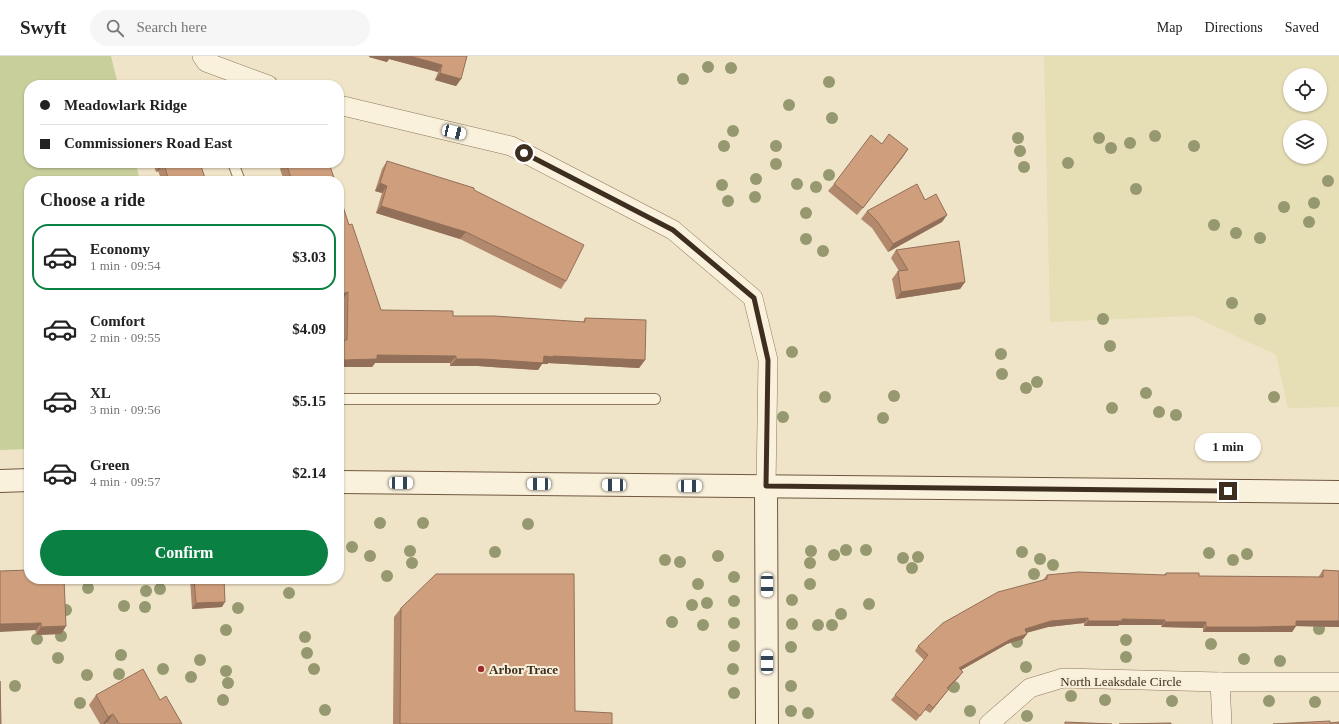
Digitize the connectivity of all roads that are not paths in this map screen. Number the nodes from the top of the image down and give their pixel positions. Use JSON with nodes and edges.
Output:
{"nodes":[{"id":1,"x":202,"y":56,"type":"edge"},
{"id":2,"x":233,"y":79,"type":"edge"},
{"id":3,"x":344,"y":106,"type":"edge"},
{"id":4,"x":344,"y":399,"type":"edge"},
{"id":5,"x":655,"y":399,"type":"dead end"},
{"id":6,"x":24,"y":480,"type":"edge"},
{"id":7,"x":0,"y":481,"type":"edge"},
{"id":8,"x":344,"y":482,"type":"edge"},
{"id":9,"x":766,"y":486,"type":"junction"},
{"id":10,"x":1339,"y":492,"type":"edge"},
{"id":11,"x":1220,"y":682,"type":"junction"},
{"id":12,"x":1339,"y":682,"type":"edge"},
{"id":13,"x":767,"y":724,"type":"edge"},
{"id":14,"x":989,"y":724,"type":"edge"},
{"id":15,"x":1222,"y":724,"type":"edge"}],
"edges":[{"from":1,"to":2,"type":"street"},
{"from":3,"to":9,"type":"street"},
{"from":4,"to":5,"type":"lane"},
{"from":6,"to":7,"type":"main road"},
{"from":8,"to":9,"type":"main road"},
{"from":9,"to":10,"type":"main road"},
{"from":9,"to":13,"type":"main road"},
{"from":11,"to":12,"type":"street","name":"North Leaksdale Circle"},
{"from":11,"to":14,"type":"street","name":"North Leaksdale Circle"},
{"from":11,"to":15,"type":"street"}]}
